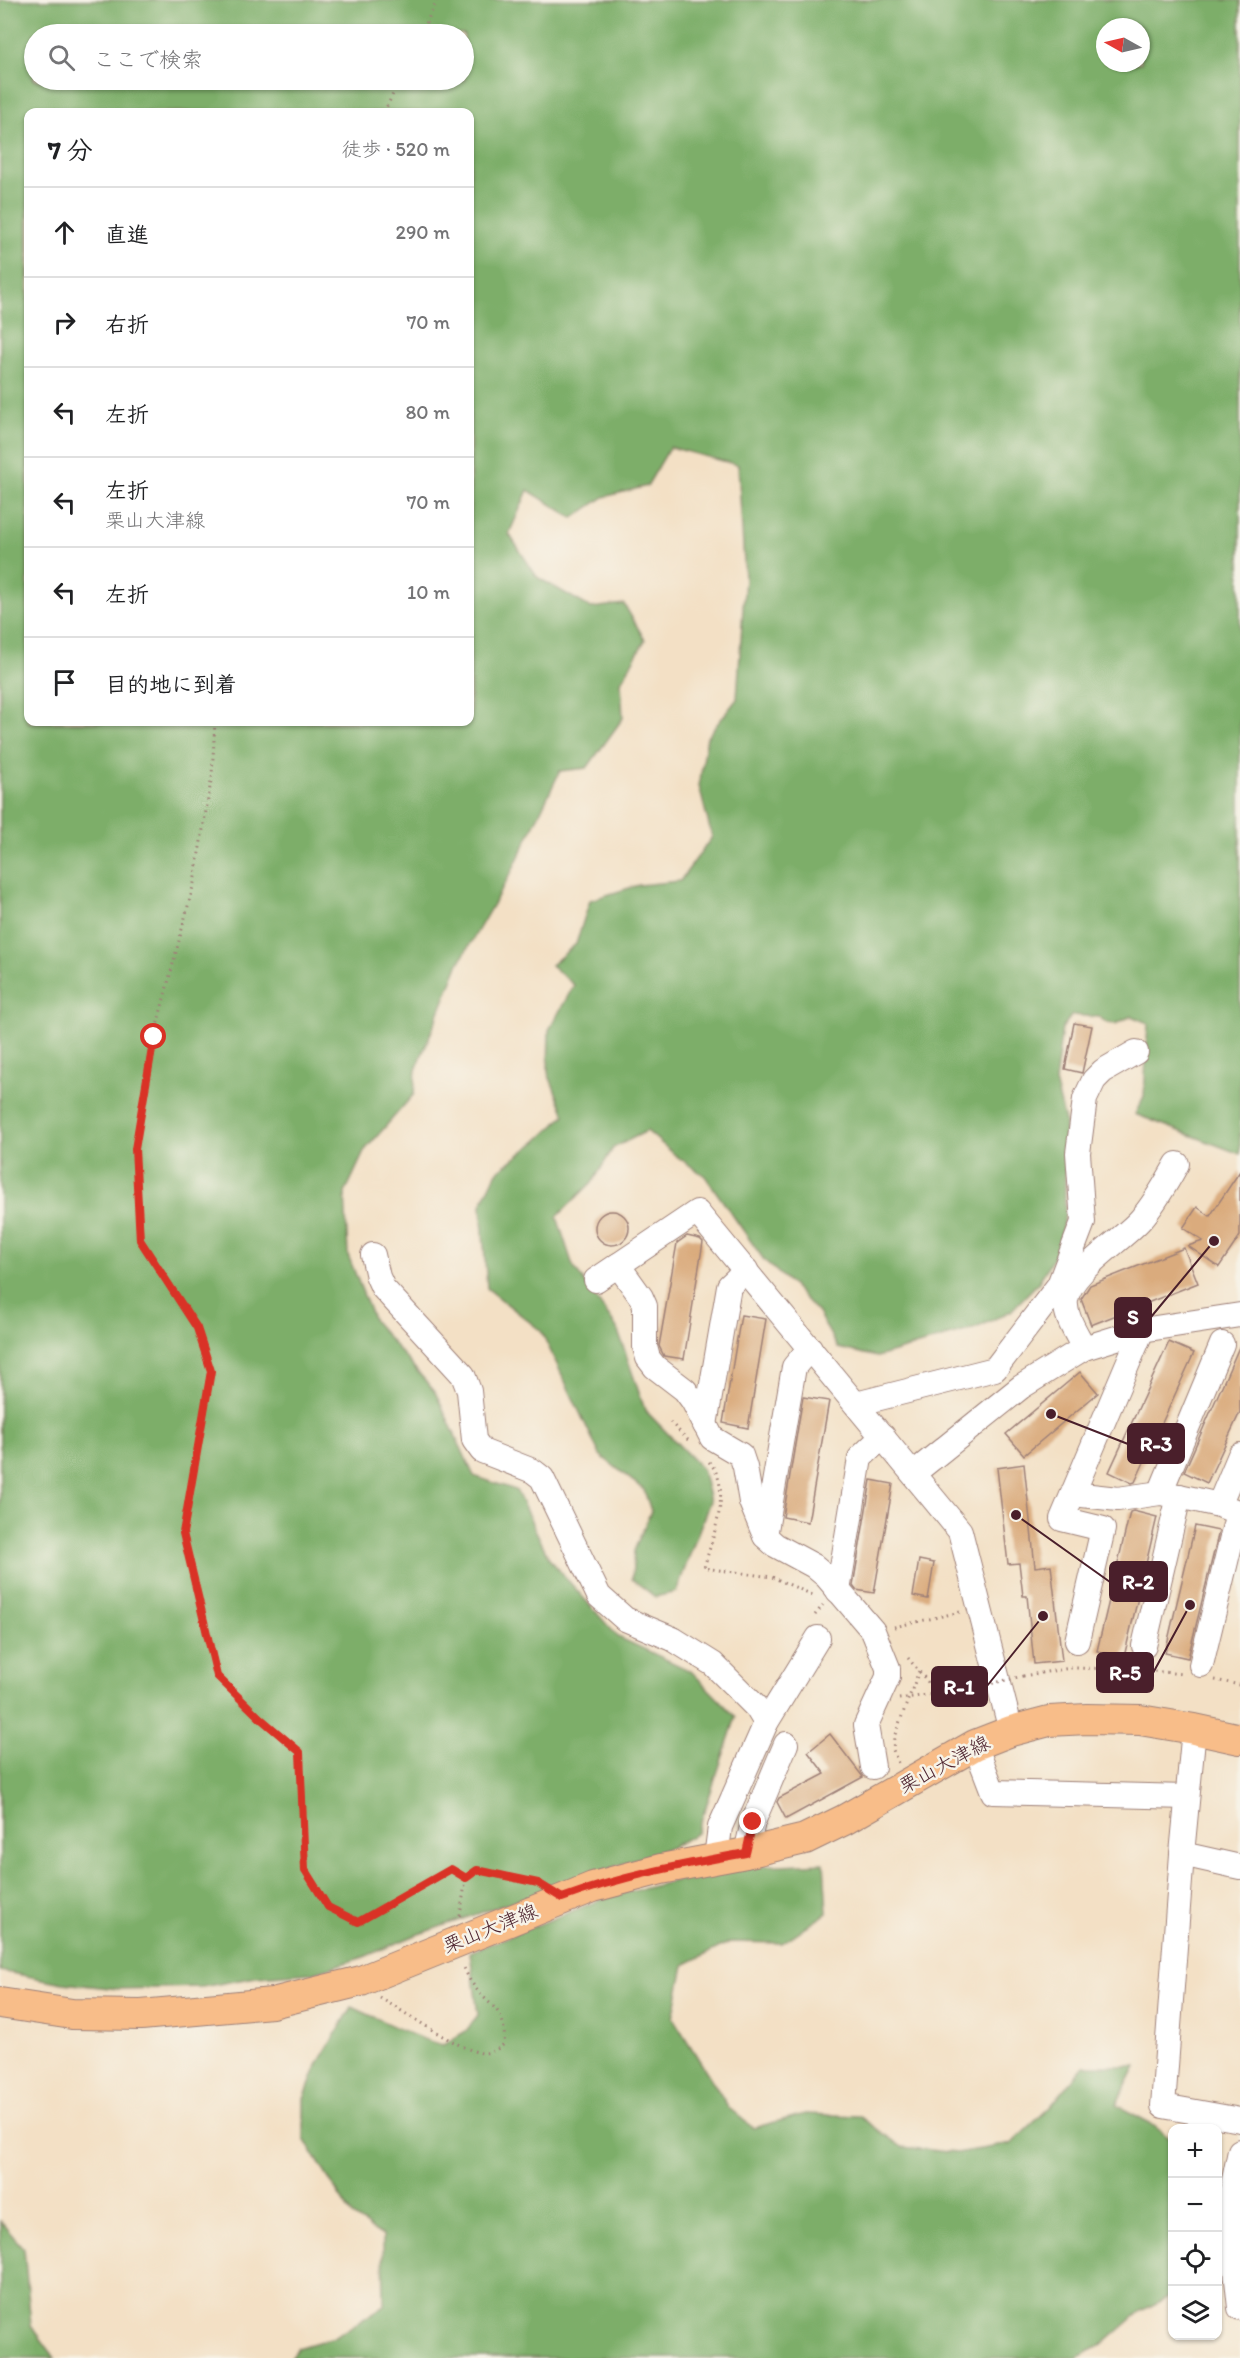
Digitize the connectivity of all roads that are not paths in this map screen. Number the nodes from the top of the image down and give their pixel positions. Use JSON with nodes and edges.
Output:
{"nodes":[{"id":1,"x":1136,"y":1052,"type":"dead end"},
{"id":2,"x":1176,"y":1164,"type":"dead end"},
{"id":3,"x":374,"y":1256,"type":"dead end"},
{"id":4,"x":618,"y":1265,"type":"junction"},
{"id":5,"x":746,"y":1270,"type":"junction"},
{"id":6,"x":596,"y":1280,"type":"dead end"},
{"id":7,"x":1240,"y":1316,"type":"edge"},
{"id":8,"x":1142,"y":1330,"type":"junction"},
{"id":9,"x":1222,"y":1344,"type":"dead end"},
{"id":10,"x":810,"y":1348,"type":"junction"},
{"id":11,"x":1084,"y":1348,"type":"junction"},
{"id":12,"x":856,"y":1404,"type":"junction"},
{"id":13,"x":705,"y":1425,"type":"junction"},
{"id":14,"x":883,"y":1436,"type":"junction"},
{"id":15,"x":1240,"y":1455,"type":"edge"},
{"id":16,"x":914,"y":1473,"type":"junction"},
{"id":17,"x":1073,"y":1494,"type":"junction"},
{"id":18,"x":1169,"y":1495,"type":"junction"},
{"id":19,"x":1232,"y":1510,"type":"edge"},
{"id":20,"x":765,"y":1536,"type":"junction"},
{"id":21,"x":832,"y":1596,"type":"junction"},
{"id":22,"x":816,"y":1627,"type":"road end"},
{"id":23,"x":1077,"y":1641,"type":"dead end"},
{"id":24,"x":1144,"y":1646,"type":"dead end"},
{"id":25,"x":1199,"y":1673,"type":"road end"},
{"id":26,"x":766,"y":1723,"type":"junction"},
{"id":27,"x":1194,"y":1729,"type":"junction"},
{"id":28,"x":1011,"y":1731,"type":"junction"},
{"id":29,"x":1240,"y":1740,"type":"edge"},
{"id":30,"x":786,"y":1744,"type":"dead end"},
{"id":31,"x":975,"y":1745,"type":"junction"},
{"id":32,"x":873,"y":1767,"type":"dead end"},
{"id":33,"x":1187,"y":1797,"type":"junction"},
{"id":34,"x":746,"y":1853,"type":"junction"},
{"id":35,"x":1182,"y":1854,"type":"junction"},
{"id":36,"x":716,"y":1858,"type":"junction"},
{"id":37,"x":1240,"y":1867,"type":"edge"},
{"id":38,"x":0,"y":2003,"type":"edge"},
{"id":39,"x":1240,"y":2120,"type":"edge"},
{"id":40,"x":1240,"y":2151,"type":"edge"},
{"id":41,"x":1238,"y":2266,"type":"edge"},
{"id":42,"x":1240,"y":2308,"type":"edge"}],
"edges":[{"from":1,"to":12,"type":"street"},
{"from":2,"to":11,"type":"street"},
{"from":3,"to":26,"type":"street"},
{"from":4,"to":5,"type":"street"},
{"from":4,"to":6,"type":"street"},
{"from":4,"to":13,"type":"street"},
{"from":5,"to":10,"type":"street"},
{"from":5,"to":13,"type":"street"},
{"from":7,"to":8,"type":"street"},
{"from":8,"to":11,"type":"street"},
{"from":8,"to":17,"type":"street"},
{"from":9,"to":18,"type":"street"},
{"from":10,"to":12,"type":"street"},
{"from":10,"to":20,"type":"street"},
{"from":11,"to":16,"type":"street"},
{"from":12,"to":14,"type":"street"},
{"from":13,"to":20,"type":"street"},
{"from":14,"to":16,"type":"street"},
{"from":14,"to":21,"type":"street"},
{"from":15,"to":19,"type":"street"},
{"from":16,"to":28,"type":"street"},
{"from":17,"to":18,"type":"street"},
{"from":17,"to":23,"type":"street"},
{"from":18,"to":19,"type":"street"},
{"from":18,"to":24,"type":"street"},
{"from":19,"to":25,"type":"street"},
{"from":20,"to":21,"type":"street"},
{"from":21,"to":32,"type":"street"},
{"from":22,"to":26,"type":"street"},
{"from":26,"to":36,"type":"street"},
{"from":27,"to":28,"type":"main road","name":"栗山大津線"},
{"from":27,"to":29,"type":"main road","name":"栗山大津線"},
{"from":27,"to":33,"type":"street"},
{"from":28,"to":31,"type":"main road","name":"栗山大津線"},
{"from":30,"to":34,"type":"street"},
{"from":31,"to":33,"type":"street"},
{"from":31,"to":34,"type":"main road","name":"栗山大津線"},
{"from":33,"to":35,"type":"street"},
{"from":34,"to":36,"type":"main road","name":"栗山大津線"},
{"from":35,"to":37,"type":"street"},
{"from":35,"to":39,"type":"street"},
{"from":36,"to":38,"type":"main road","name":"栗山大津線"},
{"from":40,"to":41,"type":"street"},
{"from":41,"to":42,"type":"street"}]}
